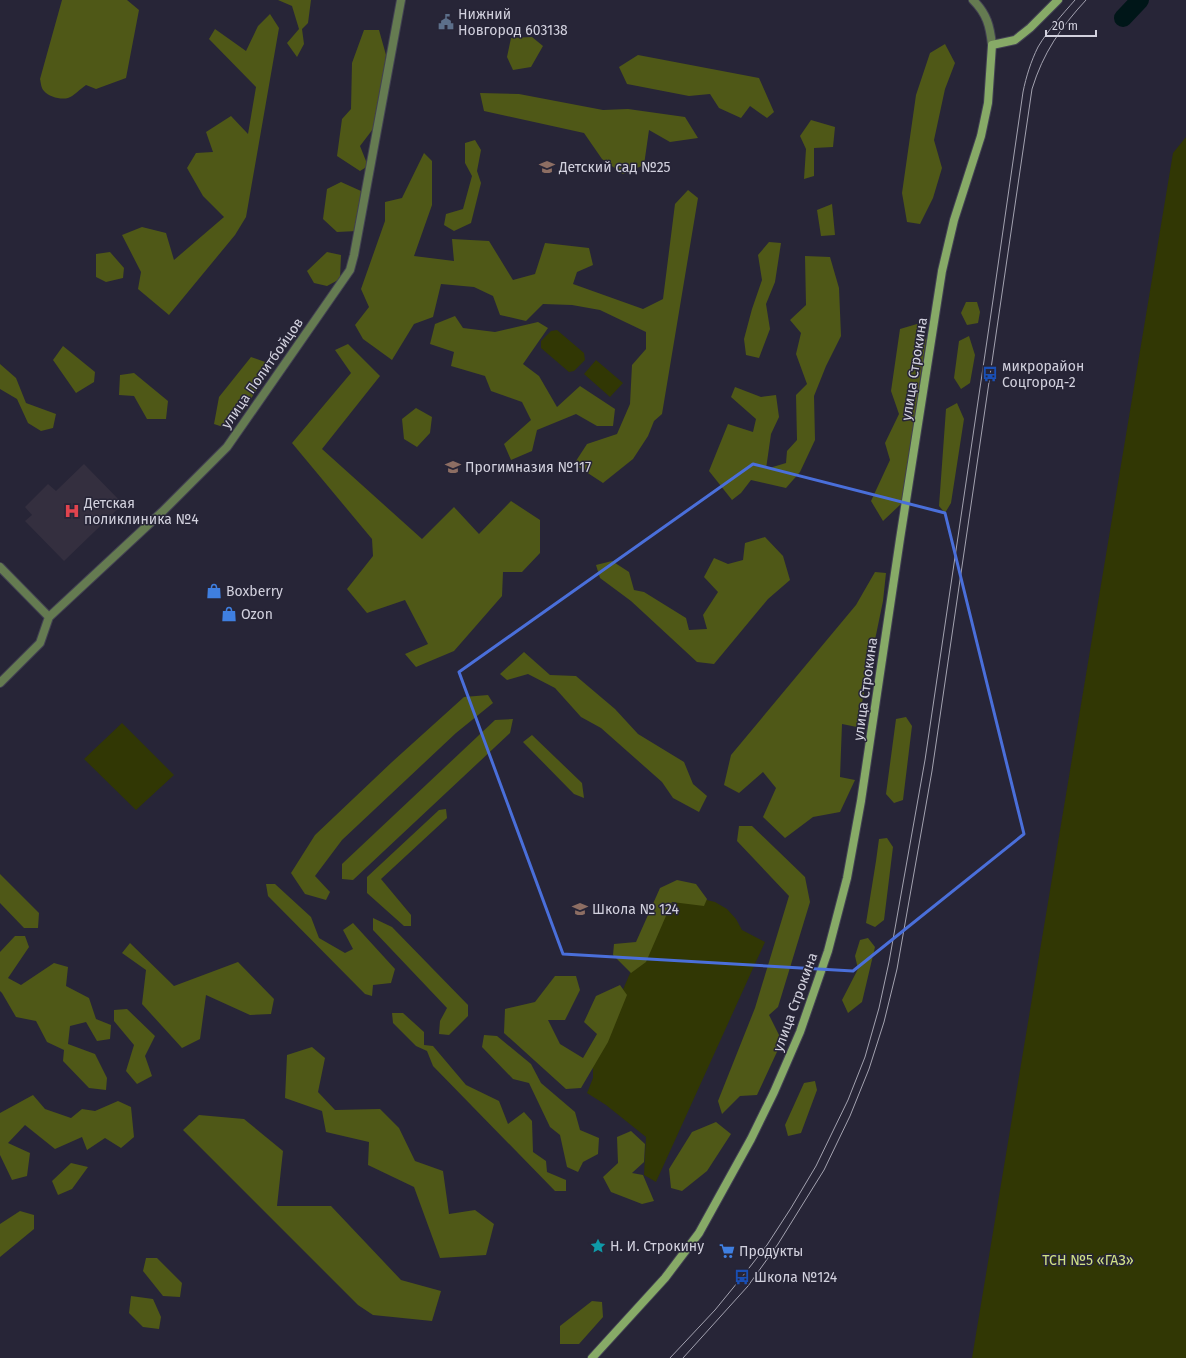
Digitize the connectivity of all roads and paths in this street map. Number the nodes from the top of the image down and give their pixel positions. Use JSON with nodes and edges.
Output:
{"nodes":[{"id":1,"x":401,"y":0,"type":"edge"},
{"id":2,"x":974,"y":0,"type":"edge"},
{"id":3,"x":1058,"y":0,"type":"edge"},
{"id":4,"x":992,"y":45,"type":"junction"},
{"id":5,"x":0,"y":567,"type":"edge"},
{"id":6,"x":49,"y":617,"type":"junction"},
{"id":7,"x":0,"y":683,"type":"edge"},
{"id":8,"x":592,"y":1358,"type":"edge"}],
"edges":[{"from":1,"to":6,"type":"street","name":"улица Политбойцов"},
{"from":2,"to":4,"type":"street"},
{"from":3,"to":4,"type":"street"},
{"from":4,"to":8,"type":"street","name":"улица Строкина"},
{"from":5,"to":6,"type":"street"},
{"from":6,"to":7,"type":"street","name":"улица Политбойцов"}]}
